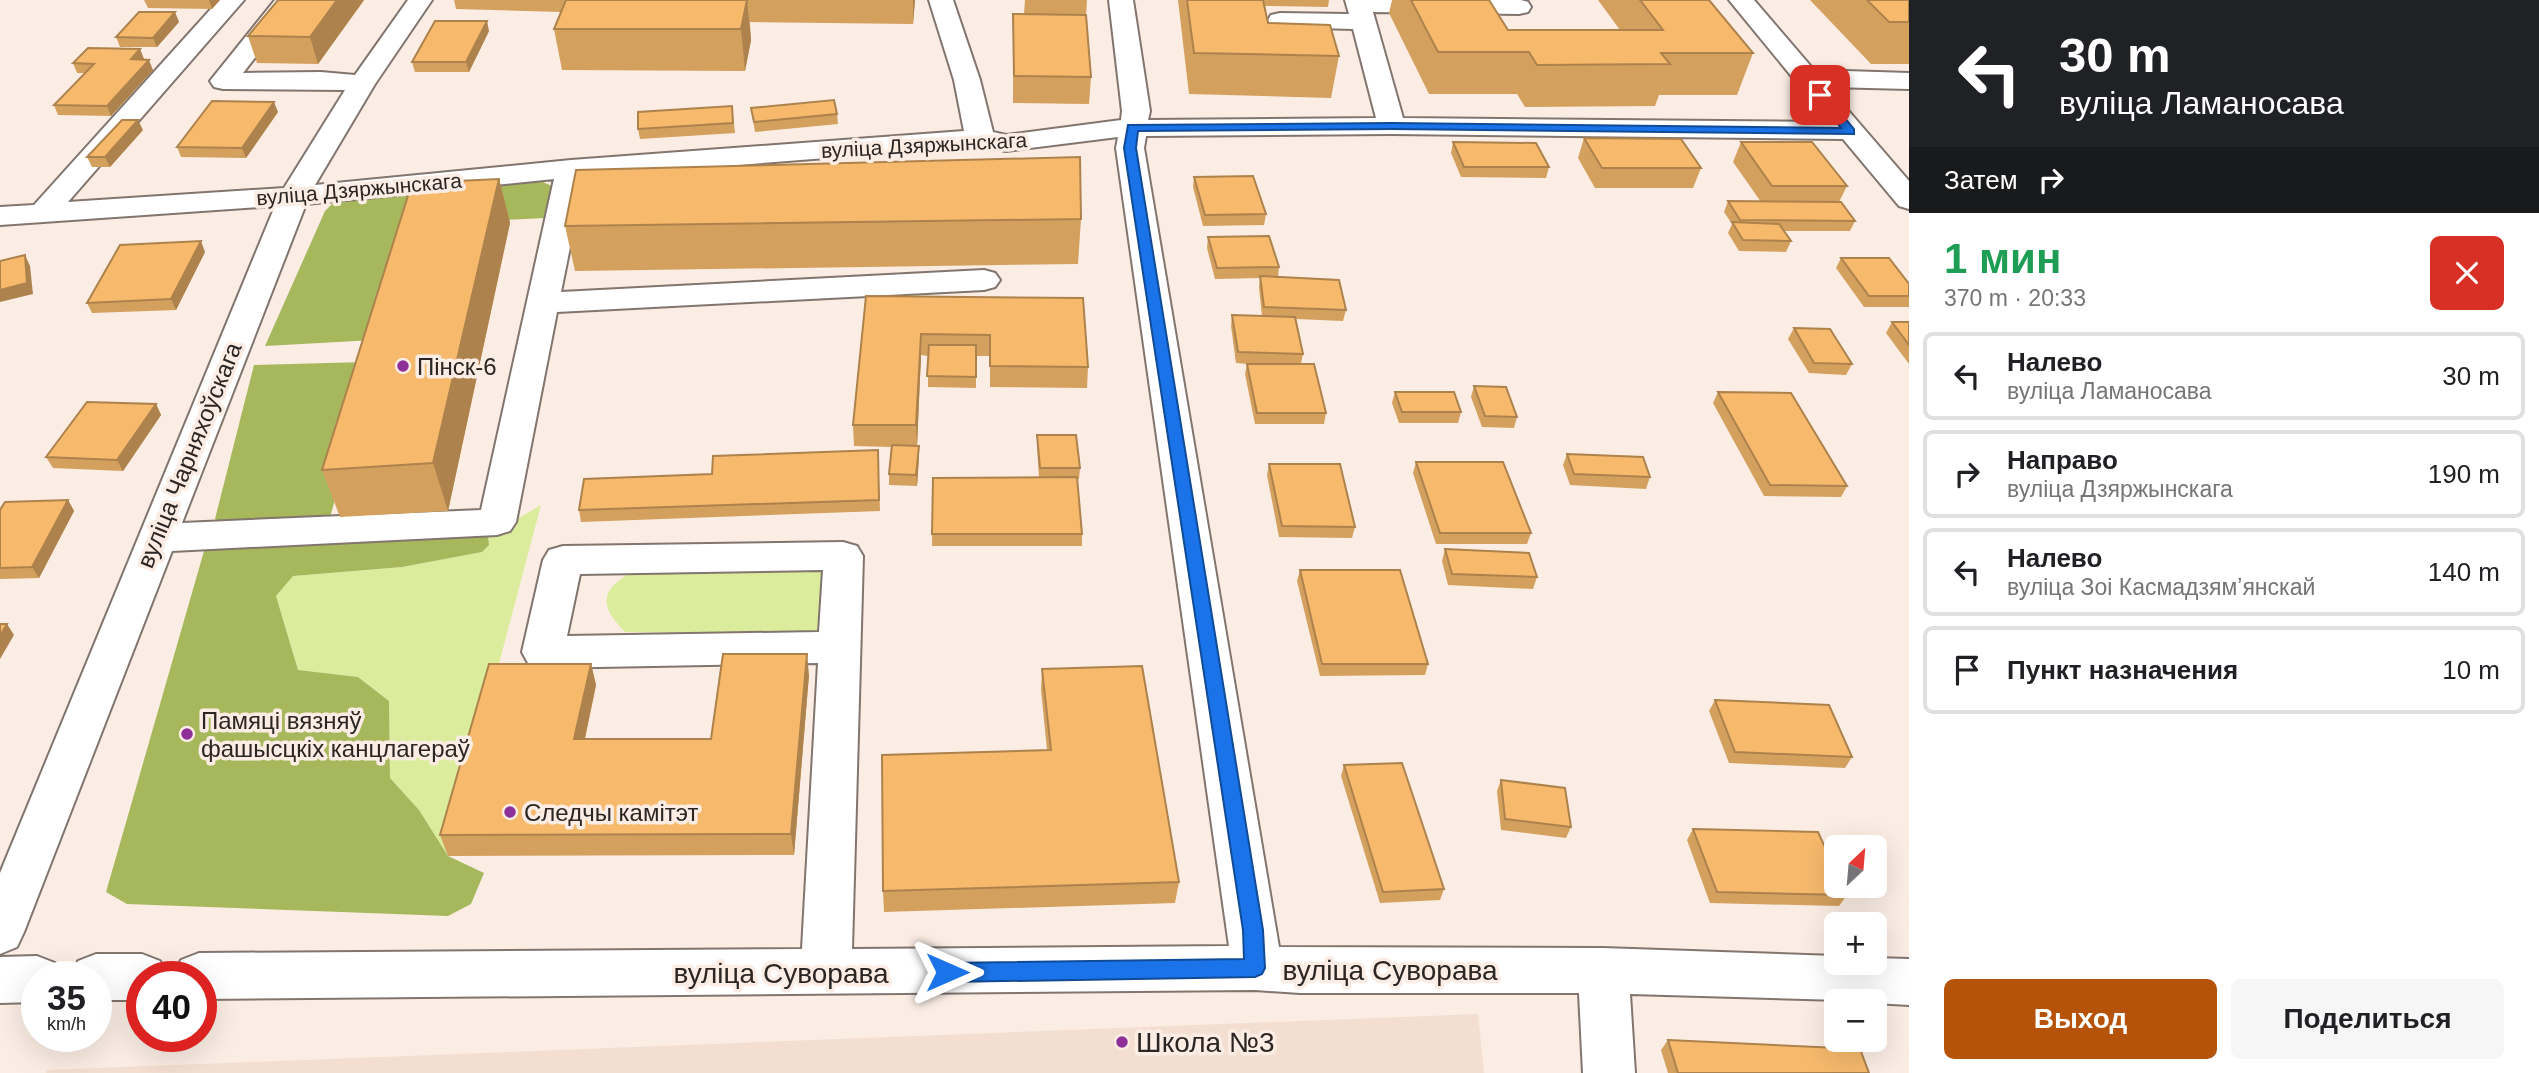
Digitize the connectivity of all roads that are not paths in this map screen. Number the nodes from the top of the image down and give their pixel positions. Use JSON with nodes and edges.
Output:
{"nodes":[{"id":1,"x":232,"y":0,"type":"edge"},
{"id":2,"x":288,"y":0,"type":"edge"},
{"id":3,"x":420,"y":0,"type":"edge"},
{"id":4,"x":941,"y":0,"type":"edge"},
{"id":5,"x":1121,"y":0,"type":"edge"},
{"id":6,"x":1741,"y":0,"type":"edge"},
{"id":7,"x":1519,"y":7,"type":"dead end"},
{"id":8,"x":1359,"y":9,"type":"edge"},
{"id":9,"x":1280,"y":20,"type":"edge"},
{"id":10,"x":1805,"y":77,"type":"junction"},
{"id":11,"x":1909,"y":81,"type":"edge"},
{"id":12,"x":362,"y":84,"type":"junction"},
{"id":13,"x":1392,"y":126,"type":"junction"},
{"id":14,"x":1132,"y":128,"type":"junction"},
{"id":15,"x":1850,"y":131,"type":"junction"},
{"id":16,"x":980,"y":138,"type":"junction"},
{"id":17,"x":571,"y":169,"type":"junction"},
{"id":18,"x":293,"y":196,"type":"junction"},
{"id":19,"x":1909,"y":200,"type":"edge"},
{"id":20,"x":43,"y":212,"type":"junction"},
{"id":21,"x":0,"y":216,"type":"edge"},
{"id":22,"x":984,"y":280,"type":"dead end"},
{"id":23,"x":543,"y":303,"type":"junction"},
{"id":24,"x":156,"y":538,"type":"junction"},
{"id":25,"x":839,"y":648,"type":"junction"},
{"id":26,"x":0,"y":932,"type":"edge"},
{"id":27,"x":1255,"y":968,"type":"junction"},
{"id":28,"x":1603,"y":970,"type":"junction"},
{"id":29,"x":826,"y":973,"type":"junction"},
{"id":30,"x":217,"y":976,"type":"edge"},
{"id":31,"x":21,"y":979,"type":"edge"},
{"id":32,"x":0,"y":980,"type":"edge"},
{"id":33,"x":1909,"y":982,"type":"edge"},
{"id":34,"x":1609,"y":1073,"type":"edge"}],
"edges":[{"from":1,"to":20,"type":"street"},
{"from":2,"to":12,"type":"street"},
{"from":3,"to":12,"type":"street","name":"вуліца Чарняхоўскага"},
{"from":4,"to":16,"type":"street"},
{"from":5,"to":14,"type":"street"},
{"from":6,"to":10,"type":"street"},
{"from":7,"to":8,"type":"street"},
{"from":8,"to":9,"type":"street"},
{"from":8,"to":13,"type":"street"},
{"from":10,"to":11,"type":"street"},
{"from":10,"to":15,"type":"street"},
{"from":12,"to":18,"type":"street","name":"вуліца Чарняхоўскага"},
{"from":13,"to":14,"type":"street","name":"вуліца Дзяржынскага"},
{"from":13,"to":15,"type":"street","name":"вуліца Дзяржынскага"},
{"from":14,"to":16,"type":"street","name":"вуліца Дзяржынскага"},
{"from":14,"to":27,"type":"street"},
{"from":15,"to":19,"type":"street"},
{"from":16,"to":17,"type":"street","name":"вуліца Дзяржынскага"},
{"from":17,"to":18,"type":"street","name":"вуліца Дзяржынскага"},
{"from":17,"to":23,"type":"street"},
{"from":18,"to":20,"type":"street","name":"вуліца Дзяржынскага"},
{"from":18,"to":24,"type":"street","name":"вуліца Чарняхоўскага"},
{"from":20,"to":21,"type":"street","name":"вуліца Дзяржынскага"},
{"from":22,"to":23,"type":"street"},
{"from":23,"to":24,"type":"street"},
{"from":24,"to":26,"type":"street","name":"вуліца Чарняхоўскага"},
{"from":25,"to":25,"type":"street"},
{"from":25,"to":29,"type":"street"},
{"from":27,"to":28,"type":"street","name":"вуліца Суворава"},
{"from":27,"to":29,"type":"street","name":"вуліца Суворава"},
{"from":28,"to":33,"type":"street","name":"вуліца Суворава"},
{"from":28,"to":34,"type":"street"},
{"from":29,"to":30,"type":"street","name":"вуліца Суворава"},
{"from":31,"to":32,"type":"street"}]}
